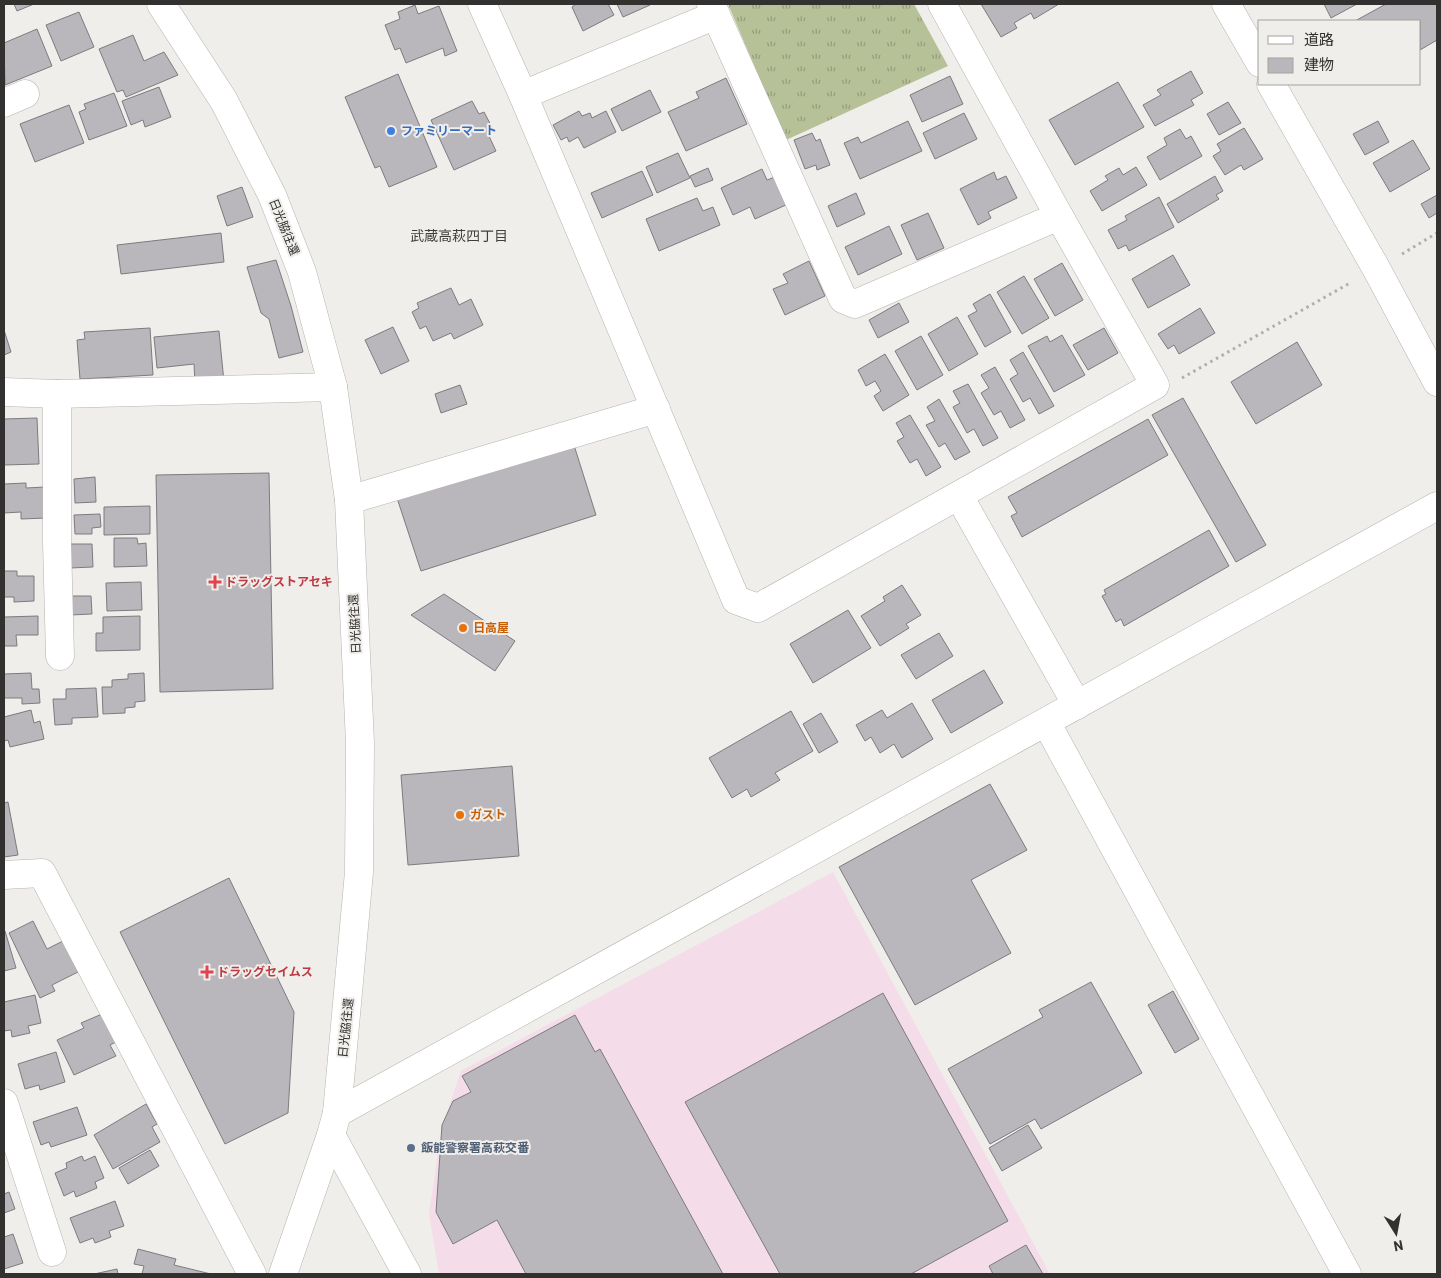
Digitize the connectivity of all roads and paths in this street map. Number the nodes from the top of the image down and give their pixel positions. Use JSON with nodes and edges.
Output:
{"nodes":[{"id":1,"x":161,"y":4,"type":"edge"},
{"id":2,"x":482,"y":4,"type":"edge"},
{"id":3,"x":942,"y":4,"type":"edge"},
{"id":4,"x":1226,"y":4,"type":"edge"},
{"id":5,"x":714,"y":9,"type":"edge"},
{"id":6,"x":1258,"y":60,"type":"edge"},
{"id":7,"x":1272,"y":85,"type":"edge"},
{"id":8,"x":523,"y":95,"type":"junction"},
{"id":9,"x":1059,"y":216,"type":"junction"},
{"id":10,"x":1437,"y":233,"type":"edge"},
{"id":11,"x":1376,"y":268,"type":"junction"},
{"id":12,"x":1437,"y":382,"type":"edge"},
{"id":13,"x":1155,"y":385,"type":"junction"},
{"id":14,"x":333,"y":387,"type":"junction"},
{"id":15,"x":4,"y":392,"type":"edge"},
{"id":16,"x":57,"y":394,"type":"junction"},
{"id":17,"x":656,"y":409,"type":"junction"},
{"id":18,"x":959,"y":496,"type":"junction"},
{"id":19,"x":349,"y":500,"type":"junction"},
{"id":20,"x":1437,"y":506,"type":"edge"},
{"id":21,"x":60,"y":656,"type":"dead end"},
{"id":22,"x":1077,"y":705,"type":"junction"},
{"id":23,"x":1046,"y":722,"type":"junction"},
{"id":24,"x":4,"y":875,"type":"edge"},
{"id":25,"x":4,"y":1103,"type":"edge"},
{"id":26,"x":334,"y":1124,"type":"junction"},
{"id":27,"x":52,"y":1252,"type":"dead end"},
{"id":28,"x":252,"y":1274,"type":"edge"},
{"id":29,"x":283,"y":1274,"type":"edge"},
{"id":30,"x":407,"y":1274,"type":"edge"},
{"id":31,"x":1347,"y":1274,"type":"edge"}],
"edges":[{"from":1,"to":14,"type":"street","name":"日光脇往還"},
{"from":2,"to":8,"type":"street"},
{"from":3,"to":9,"type":"street"},
{"from":4,"to":6,"type":"street"},
{"from":5,"to":8,"type":"street"},
{"from":5,"to":9,"type":"street"},
{"from":7,"to":11,"type":"street"},
{"from":8,"to":17,"type":"street"},
{"from":9,"to":13,"type":"street"},
{"from":10,"to":11,"type":"path"},
{"from":11,"to":12,"type":"street"},
{"from":11,"to":13,"type":"path"},
{"from":13,"to":18,"type":"street"},
{"from":14,"to":16,"type":"street"},
{"from":14,"to":19,"type":"street","name":"日光脇往還"},
{"from":15,"to":16,"type":"street"},
{"from":16,"to":21,"type":"street"},
{"from":17,"to":18,"type":"street"},
{"from":17,"to":19,"type":"street"},
{"from":18,"to":22,"type":"street"},
{"from":19,"to":26,"type":"street","name":"日光脇往還"},
{"from":20,"to":22,"type":"street"},
{"from":22,"to":23,"type":"street"},
{"from":23,"to":26,"type":"street"},
{"from":23,"to":31,"type":"street"},
{"from":24,"to":28,"type":"street"},
{"from":25,"to":27,"type":"street"},
{"from":26,"to":29,"type":"street","name":"日光脇往還"},
{"from":26,"to":30,"type":"street"}]}
